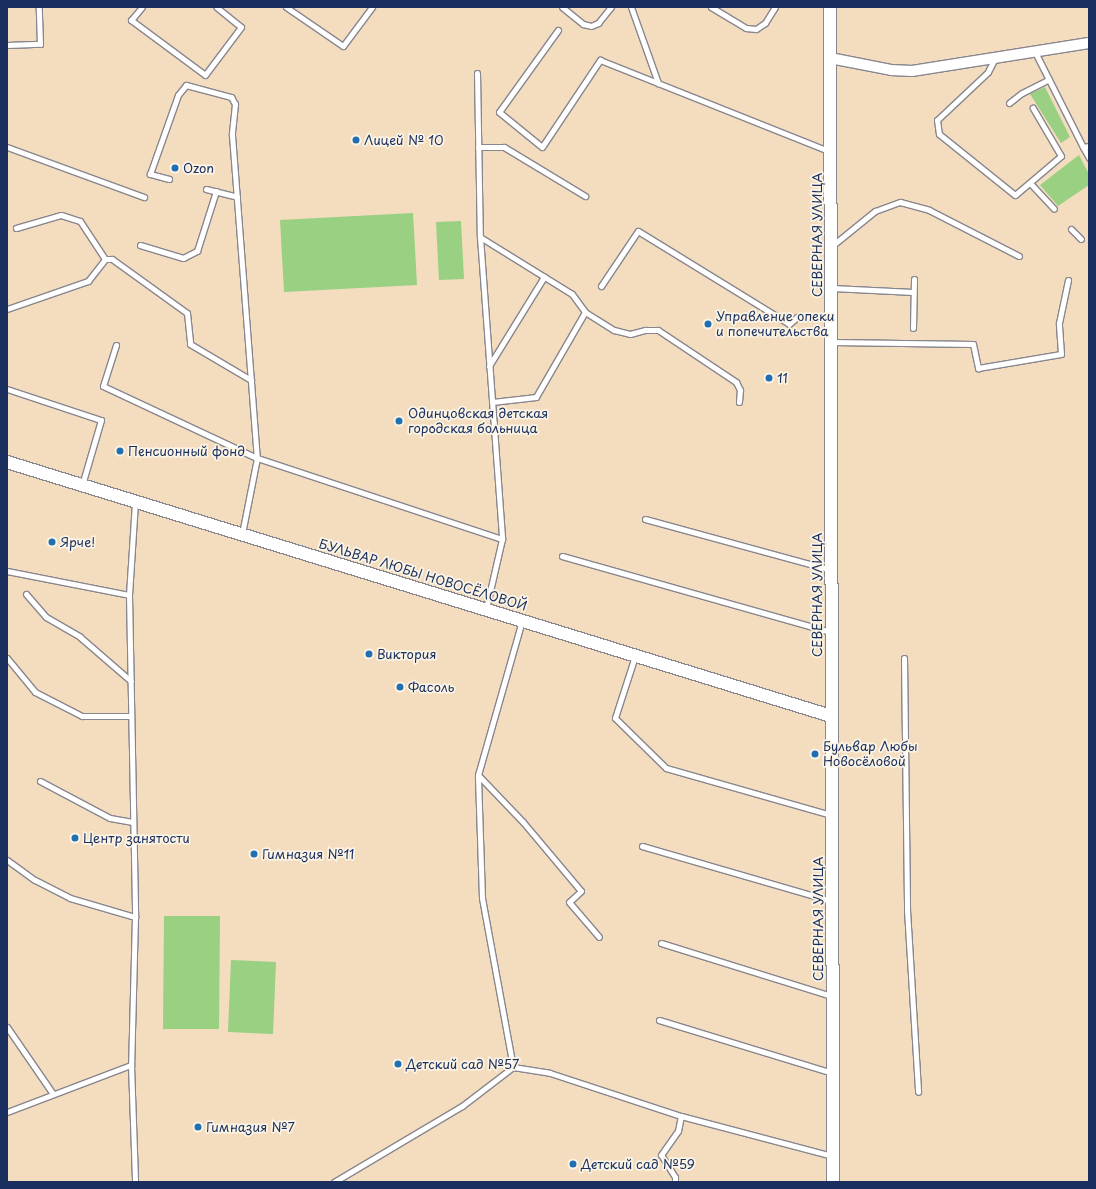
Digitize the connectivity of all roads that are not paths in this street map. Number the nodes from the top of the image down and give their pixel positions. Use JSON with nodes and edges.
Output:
{"nodes":[{"id":1,"x":39,"y":7,"type":"edge"},
{"id":2,"x":142,"y":7,"type":"edge"},
{"id":3,"x":216,"y":7,"type":"edge"},
{"id":4,"x":286,"y":7,"type":"edge"},
{"id":5,"x":372,"y":7,"type":"edge"},
{"id":6,"x":562,"y":7,"type":"edge"},
{"id":7,"x":611,"y":7,"type":"edge"},
{"id":8,"x":631,"y":7,"type":"edge"},
{"id":9,"x":712,"y":7,"type":"edge"},
{"id":10,"x":776,"y":7,"type":"edge"},
{"id":11,"x":830,"y":7,"type":"edge"},
{"id":12,"x":558,"y":30,"type":"dead end"},
{"id":13,"x":1089,"y":43,"type":"edge"},
{"id":14,"x":7,"y":46,"type":"edge"},
{"id":15,"x":1035,"y":52,"type":"junction"},
{"id":16,"x":830,"y":58,"type":"junction"},
{"id":17,"x":995,"y":58,"type":"junction"},
{"id":18,"x":477,"y":73,"type":"dead end"},
{"id":19,"x":1049,"y":79,"type":"junction"},
{"id":20,"x":658,"y":82,"type":"junction"},
{"id":21,"x":1009,"y":103,"type":"dead end"},
{"id":22,"x":1033,"y":108,"type":"dead end"},
{"id":23,"x":1086,"y":146,"type":"edge"},
{"id":24,"x":7,"y":147,"type":"edge"},
{"id":25,"x":478,"y":147,"type":"junction"},
{"id":26,"x":830,"y":151,"type":"junction"},
{"id":27,"x":1089,"y":158,"type":"edge"},
{"id":28,"x":169,"y":180,"type":"dead end"},
{"id":29,"x":1030,"y":183,"type":"junction"},
{"id":30,"x":206,"y":189,"type":"dead end"},
{"id":31,"x":216,"y":191,"type":"junction"},
{"id":32,"x":585,"y":196,"type":"dead end"},
{"id":33,"x":144,"y":197,"type":"dead end"},
{"id":34,"x":237,"y":197,"type":"junction"},
{"id":35,"x":1054,"y":209,"type":"dead end"},
{"id":36,"x":16,"y":228,"type":"dead end"},
{"id":37,"x":1071,"y":229,"type":"dead end"},
{"id":38,"x":480,"y":237,"type":"junction"},
{"id":39,"x":1081,"y":239,"type":"dead end"},
{"id":40,"x":140,"y":245,"type":"dead end"},
{"id":41,"x":831,"y":247,"type":"junction"},
{"id":42,"x":1019,"y":256,"type":"dead end"},
{"id":43,"x":105,"y":259,"type":"junction"},
{"id":44,"x":544,"y":277,"type":"junction"},
{"id":45,"x":914,"y":279,"type":"dead end"},
{"id":46,"x":1068,"y":280,"type":"dead end"},
{"id":47,"x":601,"y":286,"type":"dead end"},
{"id":48,"x":831,"y":288,"type":"junction"},
{"id":49,"x":913,"y":292,"type":"junction"},
{"id":50,"x":7,"y":309,"type":"edge"},
{"id":51,"x":585,"y":312,"type":"junction"},
{"id":52,"x":831,"y":318,"type":"junction"},
{"id":53,"x":913,"y":328,"type":"dead end"},
{"id":54,"x":831,"y":342,"type":"junction"},
{"id":55,"x":116,"y":345,"type":"dead end"},
{"id":56,"x":490,"y":366,"type":"junction"},
{"id":57,"x":251,"y":380,"type":"junction"},
{"id":58,"x":7,"y":389,"type":"edge"},
{"id":59,"x":492,"y":402,"type":"junction"},
{"id":60,"x":739,"y":402,"type":"dead end"},
{"id":61,"x":257,"y":458,"type":"junction"},
{"id":62,"x":7,"y":462,"type":"edge"},
{"id":63,"x":82,"y":485,"type":"junction"},
{"id":64,"x":135,"y":501,"type":"junction"},
{"id":65,"x":645,"y":519,"type":"dead end"},
{"id":66,"x":242,"y":534,"type":"junction"},
{"id":67,"x":502,"y":539,"type":"junction"},
{"id":68,"x":562,"y":556,"type":"dead end"},
{"id":69,"x":831,"y":570,"type":"junction"},
{"id":70,"x":7,"y":571,"type":"edge"},
{"id":71,"x":26,"y":594,"type":"dead end"},
{"id":72,"x":129,"y":595,"type":"junction"},
{"id":73,"x":486,"y":609,"type":"junction"},
{"id":74,"x":522,"y":620,"type":"junction"},
{"id":75,"x":832,"y":632,"type":"junction"},
{"id":76,"x":635,"y":655,"type":"junction"},
{"id":77,"x":7,"y":658,"type":"edge"},
{"id":78,"x":904,"y":658,"type":"dead end"},
{"id":79,"x":131,"y":681,"type":"junction"},
{"id":80,"x":131,"y":716,"type":"junction"},
{"id":81,"x":831,"y":716,"type":"junction"},
{"id":82,"x":478,"y":775,"type":"junction"},
{"id":83,"x":40,"y":781,"type":"dead end"},
{"id":84,"x":832,"y":815,"type":"junction"},
{"id":85,"x":133,"y":822,"type":"junction"},
{"id":86,"x":642,"y":846,"type":"dead end"},
{"id":87,"x":7,"y":860,"type":"edge"},
{"id":88,"x":832,"y":902,"type":"junction"},
{"id":89,"x":135,"y":917,"type":"junction"},
{"id":90,"x":599,"y":937,"type":"dead end"},
{"id":91,"x":661,"y":943,"type":"dead end"},
{"id":92,"x":832,"y":996,"type":"junction"},
{"id":93,"x":659,"y":1020,"type":"dead end"},
{"id":94,"x":7,"y":1027,"type":"edge"},
{"id":95,"x":131,"y":1065,"type":"junction"},
{"id":96,"x":513,"y":1067,"type":"junction"},
{"id":97,"x":833,"y":1073,"type":"junction"},
{"id":98,"x":918,"y":1092,"type":"dead end"},
{"id":99,"x":53,"y":1094,"type":"junction"},
{"id":100,"x":7,"y":1112,"type":"edge"},
{"id":101,"x":681,"y":1116,"type":"junction"},
{"id":102,"x":833,"y":1157,"type":"junction"},
{"id":103,"x":135,"y":1182,"type":"edge"},
{"id":104,"x":334,"y":1182,"type":"edge"},
{"id":105,"x":675,"y":1182,"type":"edge"},
{"id":106,"x":833,"y":1182,"type":"edge"}],
"edges":[{"from":1,"to":14,"type":"lane"},
{"from":2,"to":3,"type":"lane"},
{"from":4,"to":5,"type":"lane"},
{"from":6,"to":7,"type":"lane"},
{"from":8,"to":20,"type":"lane"},
{"from":9,"to":10,"type":"lane"},
{"from":11,"to":16,"type":"street","name":"СЕВЕРНАЯ УЛИЦА"},
{"from":12,"to":20,"type":"lane"},
{"from":13,"to":15,"type":"street"},
{"from":15,"to":17,"type":"street"},
{"from":15,"to":19,"type":"lane"},
{"from":16,"to":17,"type":"street"},
{"from":16,"to":26,"type":"street","name":"СЕВЕРНАЯ УЛИЦА"},
{"from":17,"to":29,"type":"lane"},
{"from":18,"to":25,"type":"lane"},
{"from":19,"to":21,"type":"lane"},
{"from":19,"to":23,"type":"lane"},
{"from":20,"to":26,"type":"lane"},
{"from":22,"to":29,"type":"lane"},
{"from":23,"to":27,"type":"lane"},
{"from":24,"to":33,"type":"lane"},
{"from":25,"to":32,"type":"lane"},
{"from":25,"to":38,"type":"lane"},
{"from":26,"to":41,"type":"street","name":"СЕВЕРНАЯ УЛИЦА"},
{"from":28,"to":34,"type":"lane"},
{"from":29,"to":35,"type":"lane"},
{"from":30,"to":31,"type":"lane"},
{"from":31,"to":34,"type":"lane"},
{"from":31,"to":40,"type":"lane"},
{"from":34,"to":57,"type":"lane"},
{"from":36,"to":43,"type":"lane"},
{"from":37,"to":39,"type":"lane"},
{"from":38,"to":44,"type":"lane"},
{"from":38,"to":56,"type":"lane"},
{"from":41,"to":42,"type":"lane"},
{"from":41,"to":48,"type":"street","name":"СЕВЕРНАЯ УЛИЦА"},
{"from":43,"to":50,"type":"lane"},
{"from":43,"to":57,"type":"lane"},
{"from":44,"to":51,"type":"lane"},
{"from":44,"to":56,"type":"lane"},
{"from":45,"to":49,"type":"lane"},
{"from":46,"to":54,"type":"lane"},
{"from":47,"to":52,"type":"lane"},
{"from":48,"to":49,"type":"lane"},
{"from":48,"to":52,"type":"street","name":"СЕВЕРНАЯ УЛИЦА"},
{"from":49,"to":53,"type":"lane"},
{"from":51,"to":59,"type":"lane"},
{"from":51,"to":60,"type":"lane"},
{"from":52,"to":54,"type":"street","name":"СЕВЕРНАЯ УЛИЦА"},
{"from":54,"to":69,"type":"street","name":"СЕВЕРНАЯ УЛИЦА"},
{"from":55,"to":61,"type":"lane"},
{"from":56,"to":59,"type":"lane"},
{"from":57,"to":61,"type":"lane"},
{"from":58,"to":63,"type":"lane"},
{"from":59,"to":67,"type":"lane"},
{"from":61,"to":66,"type":"lane"},
{"from":61,"to":67,"type":"lane"},
{"from":62,"to":63,"type":"street","name":"БУЛЬВАР ЛЮБЫ НОВОСЁЛОВОЙ"},
{"from":63,"to":64,"type":"street","name":"БУЛЬВАР ЛЮБЫ НОВОСЁЛОВОЙ"},
{"from":64,"to":66,"type":"street","name":"БУЛЬВАР ЛЮБЫ НОВОСЁЛОВОЙ"},
{"from":64,"to":72,"type":"lane"},
{"from":65,"to":69,"type":"lane"},
{"from":66,"to":73,"type":"street","name":"БУЛЬВАР ЛЮБЫ НОВОСЁЛОВОЙ"},
{"from":67,"to":73,"type":"lane"},
{"from":68,"to":75,"type":"lane"},
{"from":69,"to":75,"type":"street","name":"СЕВЕРНАЯ УЛИЦА"},
{"from":70,"to":72,"type":"lane"},
{"from":71,"to":79,"type":"lane"},
{"from":72,"to":79,"type":"lane"},
{"from":73,"to":74,"type":"street","name":"БУЛЬВАР ЛЮБЫ НОВОСЁЛОВОЙ"},
{"from":74,"to":76,"type":"street","name":"БУЛЬВАР ЛЮБЫ НОВОСЁЛОВОЙ"},
{"from":74,"to":82,"type":"lane"},
{"from":75,"to":81,"type":"street","name":"СЕВЕРНАЯ УЛИЦА"},
{"from":76,"to":81,"type":"street","name":"БУЛЬВАР ЛЮБЫ НОВОСЁЛОВОЙ"},
{"from":76,"to":84,"type":"lane"},
{"from":77,"to":80,"type":"lane"},
{"from":78,"to":98,"type":"lane"},
{"from":79,"to":80,"type":"lane"},
{"from":80,"to":85,"type":"lane"},
{"from":81,"to":84,"type":"street","name":"СЕВЕРНАЯ УЛИЦА"},
{"from":82,"to":90,"type":"lane"},
{"from":82,"to":96,"type":"lane"},
{"from":83,"to":85,"type":"lane"},
{"from":84,"to":88,"type":"street","name":"СЕВЕРНАЯ УЛИЦА"},
{"from":85,"to":89,"type":"lane"},
{"from":86,"to":88,"type":"lane"},
{"from":87,"to":89,"type":"lane"},
{"from":88,"to":92,"type":"street","name":"СЕВЕРНАЯ УЛИЦА"},
{"from":89,"to":95,"type":"lane"},
{"from":91,"to":92,"type":"lane"},
{"from":92,"to":97,"type":"street","name":"СЕВЕРНАЯ УЛИЦА"},
{"from":93,"to":97,"type":"lane"},
{"from":94,"to":99,"type":"lane"},
{"from":95,"to":99,"type":"lane"},
{"from":95,"to":103,"type":"lane"},
{"from":96,"to":101,"type":"lane"},
{"from":96,"to":104,"type":"lane"},
{"from":97,"to":102,"type":"street","name":"СЕВЕРНАЯ УЛИЦА"},
{"from":99,"to":100,"type":"lane"},
{"from":101,"to":102,"type":"lane"},
{"from":101,"to":105,"type":"lane"},
{"from":102,"to":106,"type":"street","name":"СЕВЕРНАЯ УЛИЦА"}]}
